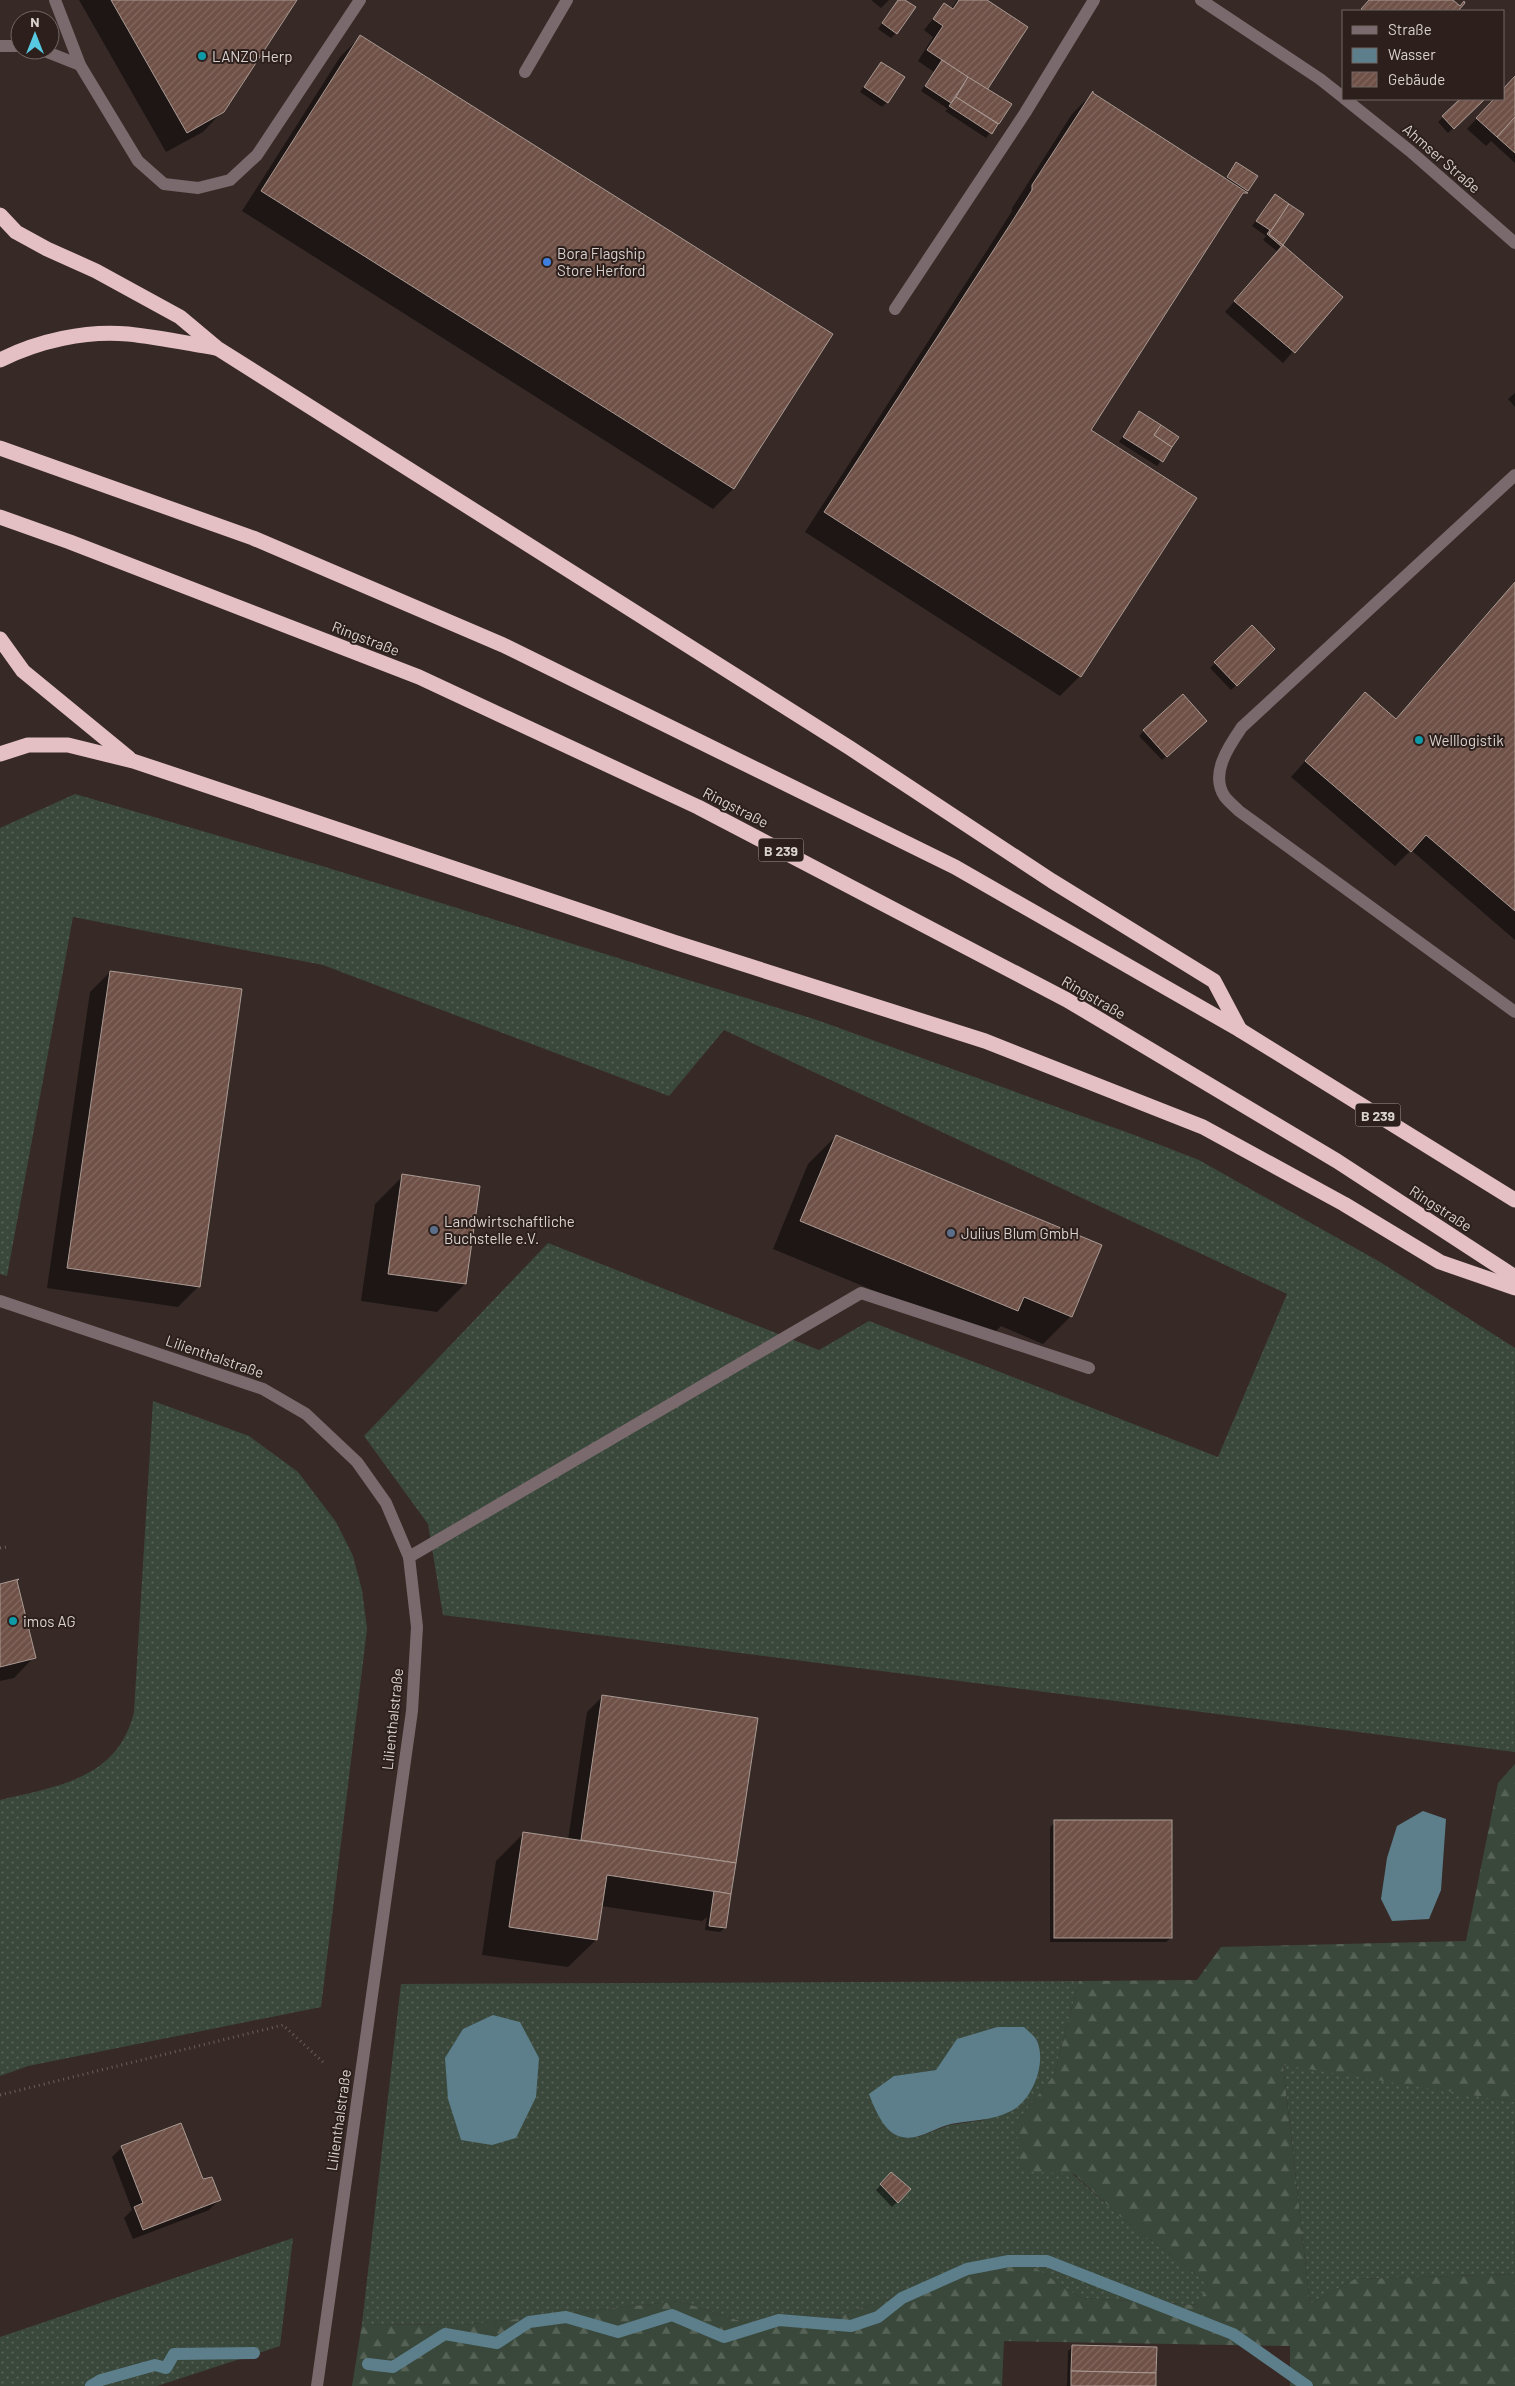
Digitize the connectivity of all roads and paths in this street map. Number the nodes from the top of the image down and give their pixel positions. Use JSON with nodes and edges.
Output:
{"nodes":[{"id":1,"x":54,"y":0,"type":"edge"},
{"id":2,"x":360,"y":0,"type":"edge"},
{"id":3,"x":567,"y":0,"type":"edge"},
{"id":4,"x":1094,"y":0,"type":"edge"},
{"id":5,"x":1201,"y":0,"type":"edge"},
{"id":6,"x":60,"y":57,"type":"edge"},
{"id":7,"x":80,"y":65,"type":"junction"},
{"id":8,"x":524,"y":72,"type":"dead end"},
{"id":9,"x":1342,"y":96,"type":"edge"},
{"id":10,"x":1346,"y":100,"type":"edge"},
{"id":11,"x":0,"y":215,"type":"edge"},
{"id":12,"x":1515,"y":243,"type":"edge"},
{"id":13,"x":895,"y":309,"type":"dead end"},
{"id":14,"x":217,"y":348,"type":"junction"},
{"id":15,"x":0,"y":360,"type":"edge"},
{"id":16,"x":0,"y":448,"type":"edge"},
{"id":17,"x":1515,"y":475,"type":"edge"},
{"id":18,"x":0,"y":517,"type":"edge"},
{"id":19,"x":0,"y":639,"type":"edge"},
{"id":20,"x":0,"y":754,"type":"edge"},
{"id":21,"x":133,"y":761,"type":"junction"},
{"id":22,"x":1515,"y":1012,"type":"edge"},
{"id":23,"x":1240,"y":1030,"type":"junction"},
{"id":24,"x":1515,"y":1200,"type":"edge"},
{"id":25,"x":1515,"y":1277,"type":"edge"},
{"id":26,"x":1515,"y":1288,"type":"edge"},
{"id":27,"x":0,"y":1301,"type":"edge"},
{"id":28,"x":1089,"y":1368,"type":"dead end"},
{"id":29,"x":7,"y":1547,"type":"dead end"},
{"id":30,"x":0,"y":1548,"type":"edge"},
{"id":31,"x":409,"y":1557,"type":"junction"},
{"id":32,"x":323,"y":2062,"type":"dead end"},
{"id":33,"x":0,"y":2095,"type":"edge"},
{"id":34,"x":317,"y":2386,"type":"edge"}],
"edges":[{"from":1,"to":7,"type":"street"},
{"from":2,"to":7,"type":"street"},
{"from":3,"to":8,"type":"street"},
{"from":4,"to":13,"type":"street"},
{"from":5,"to":9,"type":"street","name":"Ahmser Straße"},
{"from":6,"to":7,"type":"street"},
{"from":10,"to":12,"type":"street","name":"Ahmser Straße"},
{"from":11,"to":14,"type":"highway"},
{"from":14,"to":15,"type":"highway"},
{"from":14,"to":23,"type":"highway"},
{"from":16,"to":23,"type":"highway","number":"B 239"},
{"from":17,"to":22,"type":"street"},
{"from":18,"to":25,"type":"highway","name":"Ringstraße","number":"B 239"},
{"from":19,"to":21,"type":"highway"},
{"from":20,"to":21,"type":"highway"},
{"from":21,"to":26,"type":"highway"},
{"from":23,"to":24,"type":"highway","number":"B 239"},
{"from":27,"to":31,"type":"street","name":"Lilienthalstraße"},
{"from":28,"to":31,"type":"street"},
{"from":29,"to":30,"type":"path"},
{"from":31,"to":34,"type":"street","name":"Lilienthalstraße"},
{"from":32,"to":33,"type":"path"}]}
